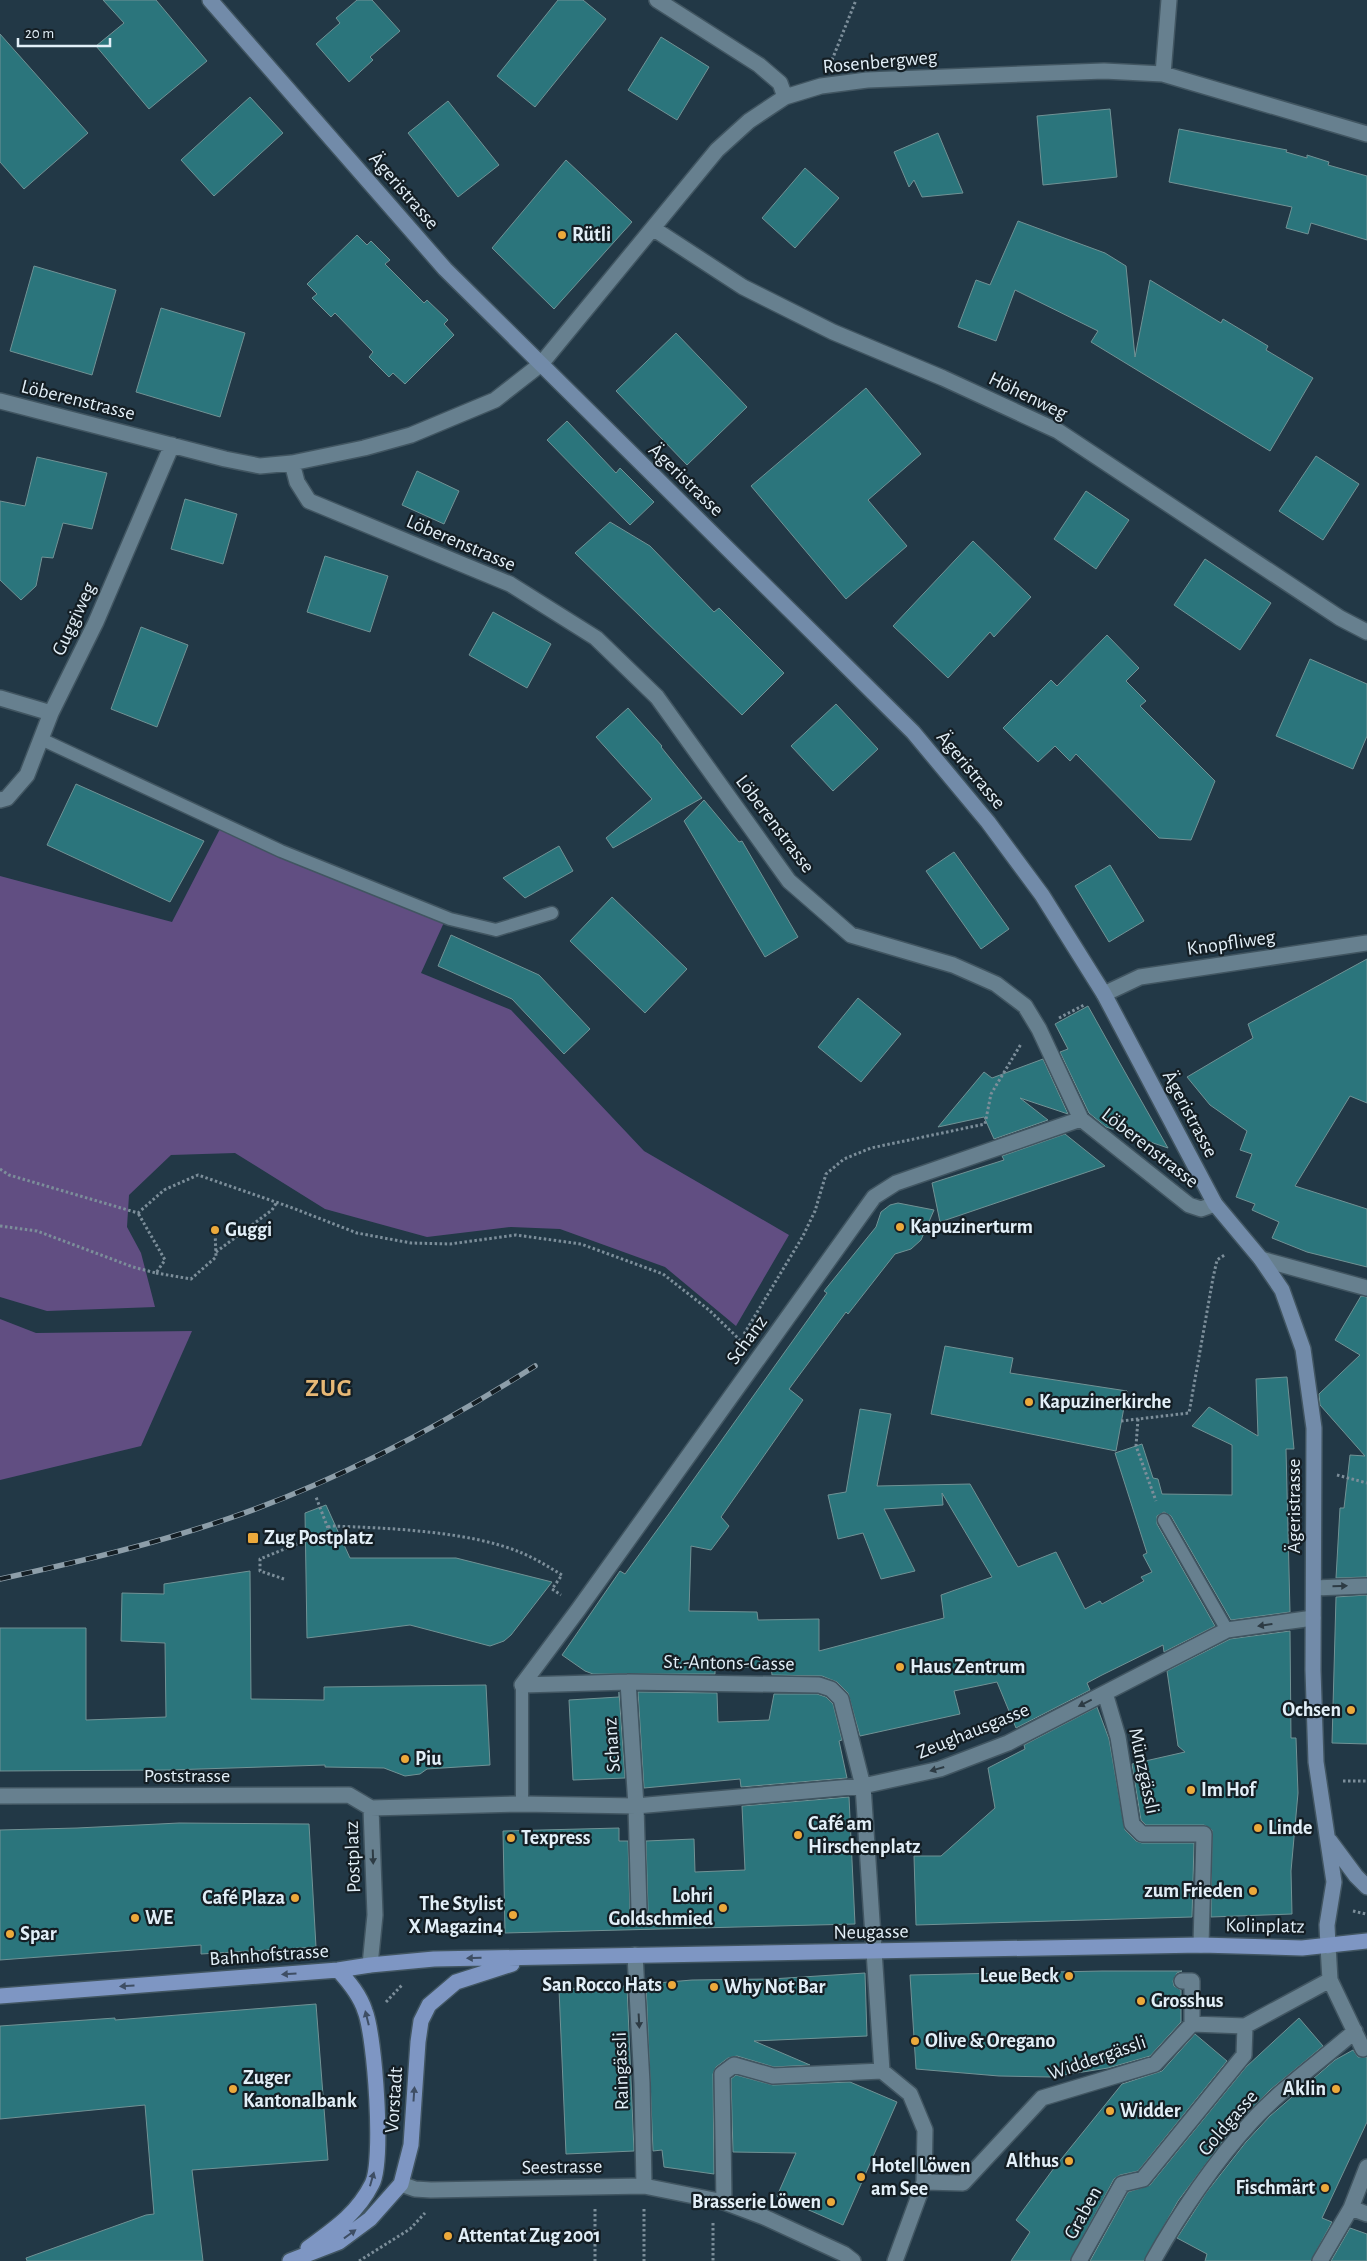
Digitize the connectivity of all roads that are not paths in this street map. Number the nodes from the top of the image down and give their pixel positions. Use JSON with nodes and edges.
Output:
{"nodes":[{"id":1,"x":210,"y":0,"type":"edge"},
{"id":2,"x":657,"y":0,"type":"edge"},
{"id":3,"x":1169,"y":0,"type":"edge"},
{"id":4,"x":1162,"y":74,"type":"junction"},
{"id":5,"x":786,"y":96,"type":"junction"},
{"id":6,"x":1367,"y":134,"type":"edge"},
{"id":7,"x":654,"y":229,"type":"junction"},
{"id":8,"x":541,"y":364,"type":"junction"},
{"id":9,"x":0,"y":401,"type":"edge"},
{"id":10,"x":172,"y":445,"type":"junction"},
{"id":11,"x":292,"y":463,"type":"junction"},
{"id":12,"x":1367,"y":632,"type":"edge"},
{"id":13,"x":0,"y":698,"type":"edge"},
{"id":14,"x":50,"y":713,"type":"junction"},
{"id":15,"x":41,"y":739,"type":"junction"},
{"id":16,"x":0,"y":800,"type":"edge"},
{"id":17,"x":552,"y":913,"type":"dead end"},
{"id":18,"x":1367,"y":943,"type":"edge"},
{"id":19,"x":1104,"y":994,"type":"junction"},
{"id":20,"x":1081,"y":1119,"type":"junction"},
{"id":21,"x":1215,"y":1204,"type":"junction"},
{"id":22,"x":1261,"y":1259,"type":"junction"},
{"id":23,"x":1367,"y":1288,"type":"edge"},
{"id":24,"x":1164,"y":1520,"type":"road end"},
{"id":25,"x":1367,"y":1586,"type":"edge"},
{"id":26,"x":1314,"y":1588,"type":"junction"},
{"id":27,"x":1313,"y":1618,"type":"junction"},
{"id":28,"x":1227,"y":1630,"type":"junction"},
{"id":29,"x":628,"y":1682,"type":"junction"},
{"id":30,"x":522,"y":1685,"type":"junction"},
{"id":31,"x":1105,"y":1692,"type":"junction"},
{"id":32,"x":1316,"y":1762,"type":"joint"},
{"id":33,"x":863,"y":1786,"type":"junction"},
{"id":34,"x":0,"y":1796,"type":"edge"},
{"id":35,"x":522,"y":1804,"type":"junction"},
{"id":36,"x":566,"y":1806,"type":"joint"},
{"id":37,"x":636,"y":1806,"type":"junction"},
{"id":38,"x":371,"y":1808,"type":"junction"},
{"id":39,"x":1329,"y":1840,"type":"junction"},
{"id":40,"x":1367,"y":1887,"type":"edge"},
{"id":41,"x":639,"y":1910,"type":"dead end"},
{"id":42,"x":1367,"y":1941,"type":"edge"},
{"id":43,"x":1201,"y":1945,"type":"junction"},
{"id":44,"x":1328,"y":1946,"type":"junction"},
{"id":45,"x":873,"y":1953,"type":"junction"},
{"id":46,"x":634,"y":1955,"type":"junction"},
{"id":47,"x":540,"y":1957,"type":"junction"},
{"id":48,"x":370,"y":1965,"type":"junction"},
{"id":49,"x":338,"y":1970,"type":"junction"},
{"id":50,"x":1330,"y":1980,"type":"junction"},
{"id":51,"x":1182,"y":1981,"type":"dead end"},
{"id":52,"x":0,"y":1996,"type":"edge"},
{"id":53,"x":1192,"y":2024,"type":"junction"},
{"id":54,"x":1245,"y":2026,"type":"junction"},
{"id":55,"x":1355,"y":2031,"type":"junction"},
{"id":56,"x":1363,"y":2049,"type":"dead end"},
{"id":57,"x":882,"y":2071,"type":"junction"},
{"id":58,"x":1367,"y":2167,"type":"edge"},
{"id":59,"x":924,"y":2182,"type":"junction"},
{"id":60,"x":401,"y":2184,"type":"junction"},
{"id":61,"x":644,"y":2186,"type":"junction"},
{"id":62,"x":718,"y":2201,"type":"junction"},
{"id":63,"x":1351,"y":2208,"type":"junction"},
{"id":64,"x":1367,"y":2214,"type":"edge"},
{"id":65,"x":290,"y":2261,"type":"edge"},
{"id":66,"x":853,"y":2261,"type":"edge"},
{"id":67,"x":895,"y":2261,"type":"edge"},
{"id":68,"x":1079,"y":2261,"type":"edge"},
{"id":69,"x":1153,"y":2261,"type":"edge"},
{"id":70,"x":1320,"y":2261,"type":"edge"}],
"edges":[{"from":1,"to":8,"type":"main road","name":"Ägeristrasse"},
{"from":2,"to":5,"type":"street"},
{"from":3,"to":4,"type":"street"},
{"from":4,"to":5,"type":"street","name":"Rosenbergweg"},
{"from":4,"to":6,"type":"street","name":"Rosenbergweg"},
{"from":5,"to":7,"type":"street","name":"Rosenbergweg"},
{"from":7,"to":8,"type":"street","name":"Rosenbergweg"},
{"from":7,"to":12,"type":"street","name":"Höhenweg"},
{"from":8,"to":11,"type":"street","name":"Löberenstrasse"},
{"from":8,"to":19,"type":"main road","name":"Ägeristrasse"},
{"from":9,"to":10,"type":"street","name":"Löberenstrasse"},
{"from":10,"to":11,"type":"street","name":"Löberenstrasse"},
{"from":10,"to":14,"type":"street","name":"Guggiweg"},
{"from":11,"to":20,"type":"street","name":"Löberenstrasse"},
{"from":13,"to":14,"type":"street"},
{"from":14,"to":15,"type":"street","name":"Guggiweg"},
{"from":15,"to":16,"type":"street","name":"Guggiweg"},
{"from":15,"to":17,"type":"lane"},
{"from":18,"to":19,"type":"street","name":"Knopfliweg"},
{"from":19,"to":21,"type":"main road","name":"Ägeristrasse"},
{"from":20,"to":21,"type":"street","name":"Löberenstrasse"},
{"from":20,"to":30,"type":"street","name":"Schanz"},
{"from":21,"to":22,"type":"main road","name":"Ägeristrasse"},
{"from":22,"to":23,"type":"street"},
{"from":22,"to":26,"type":"main road","name":"Ägeristrasse"},
{"from":24,"to":28,"type":"lane"},
{"from":26,"to":25,"type":"street","one_way":true},
{"from":26,"to":27,"type":"main road","name":"Ägeristrasse"},
{"from":27,"to":28,"type":"street","name":"Zeughausgasse","one_way":true},
{"from":27,"to":32,"type":"main road","name":"Ägeristrasse"},
{"from":28,"to":31,"type":"street","name":"Zeughausgasse"},
{"from":29,"to":30,"type":"street","name":"St.-Antons-Gasse"},
{"from":29,"to":33,"type":"street","name":"St.-Antons-Gasse"},
{"from":29,"to":37,"type":"street","name":"Schanz"},
{"from":30,"to":35,"type":"lane"},
{"from":31,"to":33,"type":"street","name":"Zeughausgasse","one_way":true},
{"from":31,"to":43,"type":"street","name":"Münzgässli"},
{"from":32,"to":39,"type":"main road","name":"Kolinplatz"},
{"from":33,"to":37,"type":"street","name":"Zeughausgasse"},
{"from":33,"to":45,"type":"street","name":"St.-Antons-Gasse"},
{"from":34,"to":38,"type":"street","name":"Poststrasse"},
{"from":35,"to":36,"type":"street","name":"Postplatz"},
{"from":35,"to":38,"type":"street","name":"Postplatz"},
{"from":36,"to":37,"type":"street","name":"Zeughausgasse"},
{"from":37,"to":41,"type":"street","name":"Schanz"},
{"from":38,"to":48,"type":"street","name":"Postplatz","one_way":true},
{"from":39,"to":40,"type":"main road"},
{"from":39,"to":44,"type":"main road","name":"Kolinplatz"},
{"from":42,"to":44,"type":"main road","name":"Kolinplatz"},
{"from":43,"to":44,"type":"main road","name":"Kolinplatz"},
{"from":43,"to":45,"type":"main road","name":"Neugasse"},
{"from":44,"to":50,"type":"street","name":"Kolinplatz"},
{"from":45,"to":46,"type":"main road","name":"Neugasse"},
{"from":45,"to":57,"type":"street","name":"St.-Antons-Gasse"},
{"from":46,"to":47,"type":"main road","name":"Neugasse"},
{"from":46,"to":61,"type":"street","name":"Raingässli","one_way":true},
{"from":47,"to":48,"type":"main road","name":"Bahnhofstrasse","one_way":true},
{"from":60,"to":47,"type":"main road","name":"Vorstadt","one_way":true},
{"from":48,"to":49,"type":"main road","name":"Bahnhofstrasse"},
{"from":49,"to":52,"type":"main road","name":"Bahnhofstrasse","one_way":true},
{"from":65,"to":49,"type":"main road","one_way":true},
{"from":50,"to":54,"type":"street"},
{"from":50,"to":55,"type":"street","name":"Kolinplatz"},
{"from":51,"to":53,"type":"street"},
{"from":53,"to":54,"type":"street"},
{"from":53,"to":59,"type":"street","name":"Widdergässli"},
{"from":54,"to":68,"type":"street","name":"Graben"},
{"from":55,"to":56,"type":"street","name":"Kolinplatz"},
{"from":55,"to":69,"type":"street","name":"Goldgasse"},
{"from":57,"to":59,"type":"street"},
{"from":57,"to":62,"type":"street"},
{"from":58,"to":63,"type":"street"},
{"from":59,"to":67,"type":"street"},
{"from":60,"to":61,"type":"street","name":"Seestrasse"},
{"from":65,"to":60,"type":"main road","name":"Vorstadt","one_way":true},
{"from":61,"to":62,"type":"street","name":"Seestrasse"},
{"from":62,"to":66,"type":"street","name":"Seestrasse"},
{"from":63,"to":64,"type":"street"},
{"from":63,"to":70,"type":"street"}]}
